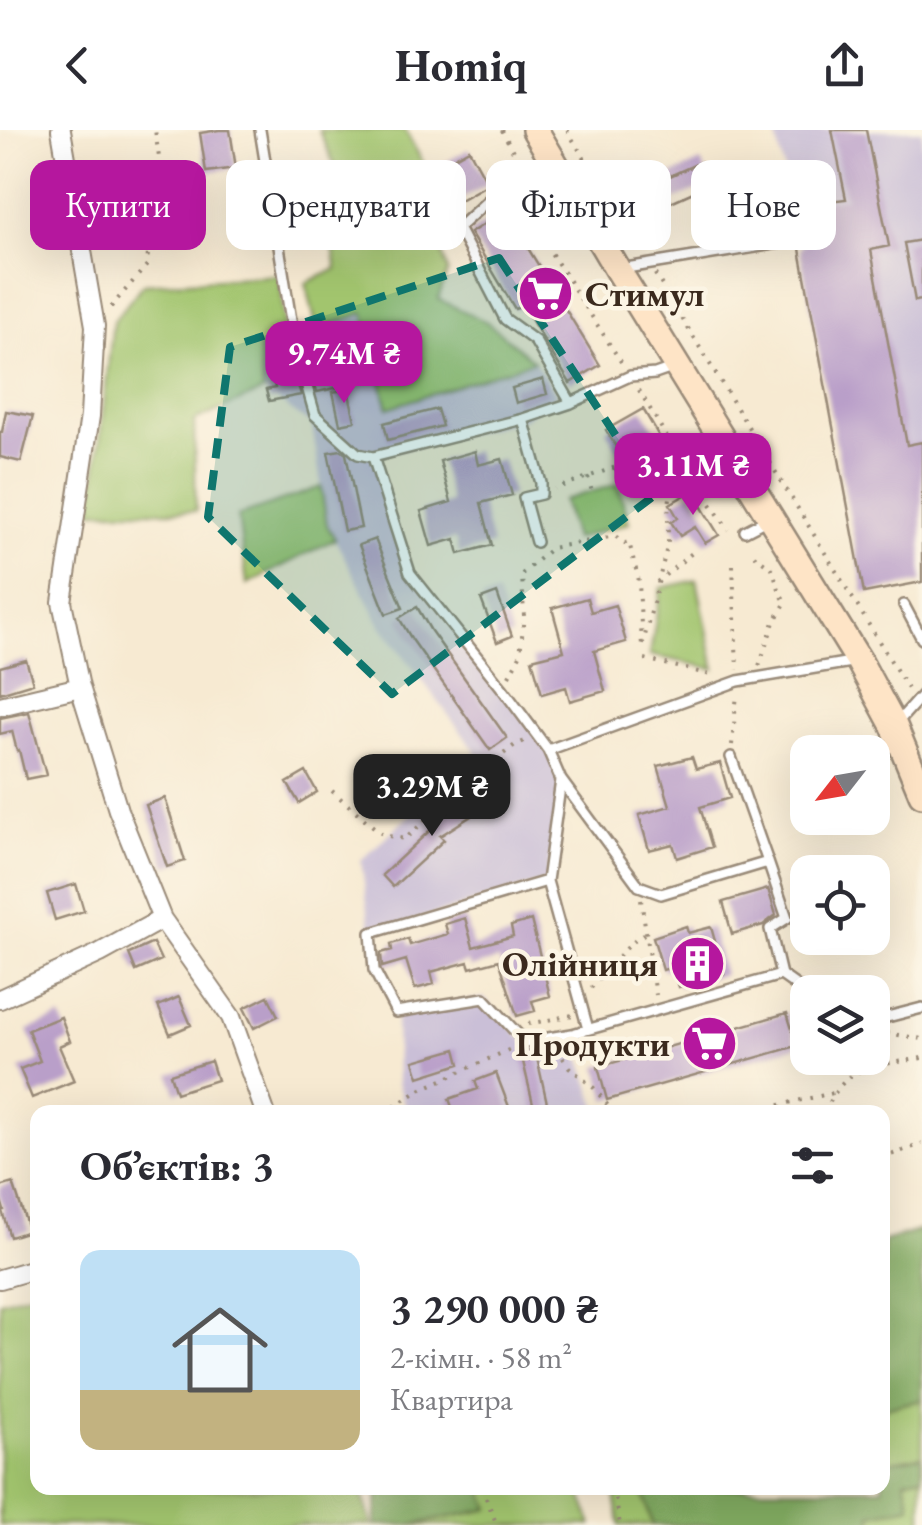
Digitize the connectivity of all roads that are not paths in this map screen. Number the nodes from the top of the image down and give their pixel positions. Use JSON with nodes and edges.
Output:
{"nodes":[{"id":1,"x":60,"y":130,"type":"edge"},
{"id":2,"x":260,"y":130,"type":"edge"},
{"id":3,"x":535,"y":130,"type":"edge"},
{"id":4,"x":486,"y":202,"type":"edge"},
{"id":5,"x":730,"y":250,"type":"edge"},
{"id":6,"x":617,"y":269,"type":"junction"},
{"id":7,"x":678,"y":366,"type":"junction"},
{"id":8,"x":571,"y":403,"type":"junction"},
{"id":9,"x":523,"y":419,"type":"junction"},
{"id":10,"x":373,"y":456,"type":"junction"},
{"id":11,"x":770,"y":517,"type":"junction"},
{"id":12,"x":745,"y":531,"type":"dead end"},
{"id":13,"x":536,"y":542,"type":"dead end"},
{"id":14,"x":904,"y":605,"type":"dead end"},
{"id":15,"x":922,"y":639,"type":"edge"},
{"id":16,"x":859,"y":661,"type":"junction"},
{"id":17,"x":80,"y":687,"type":"junction"},
{"id":18,"x":919,"y":698,"type":"edge"},
{"id":19,"x":0,"y":706,"type":"edge"},
{"id":20,"x":894,"y":726,"type":"junction"},
{"id":21,"x":548,"y":750,"type":"junction"},
{"id":22,"x":731,"y":757,"type":"road end"},
{"id":23,"x":561,"y":780,"type":"junction"},
{"id":24,"x":922,"y":794,"type":"edge"},
{"id":25,"x":768,"y":862,"type":"junction"},
{"id":26,"x":546,"y":881,"type":"junction"},
{"id":27,"x":162,"y":919,"type":"junction"},
{"id":28,"x":781,"y":976,"type":"junction"},
{"id":29,"x":790,"y":982,"type":"edge"},
{"id":30,"x":0,"y":999,"type":"edge"},
{"id":31,"x":922,"y":1008,"type":"edge"},
{"id":32,"x":890,"y":1016,"type":"edge"},
{"id":33,"x":588,"y":1029,"type":"junction"},
{"id":34,"x":263,"y":1105,"type":"edge"},
{"id":35,"x":30,"y":1270,"type":"edge"},
{"id":36,"x":0,"y":1279,"type":"edge"}],
"edges":[{"from":1,"to":17,"type":"street"},
{"from":2,"to":10,"type":"lane"},
{"from":3,"to":6,"type":"main road"},
{"from":4,"to":8,"type":"lane"},
{"from":5,"to":6,"type":"lane"},
{"from":6,"to":7,"type":"main road"},
{"from":7,"to":8,"type":"lane"},
{"from":7,"to":11,"type":"main road"},
{"from":8,"to":9,"type":"lane"},
{"from":9,"to":10,"type":"lane"},
{"from":9,"to":13,"type":"lane"},
{"from":10,"to":21,"type":"lane"},
{"from":11,"to":12,"type":"lane"},
{"from":11,"to":16,"type":"main road"},
{"from":14,"to":15,"type":"lane"},
{"from":16,"to":20,"type":"main road"},
{"from":16,"to":21,"type":"lane"},
{"from":17,"to":19,"type":"street"},
{"from":17,"to":27,"type":"street"},
{"from":18,"to":20,"type":"lane"},
{"from":20,"to":24,"type":"main road"},
{"from":21,"to":23,"type":"lane"},
{"from":22,"to":25,"type":"lane"},
{"from":23,"to":25,"type":"lane"},
{"from":23,"to":26,"type":"lane"},
{"from":25,"to":28,"type":"lane"},
{"from":26,"to":33,"type":"lane"},
{"from":26,"to":33,"type":"lane"},
{"from":27,"to":30,"type":"street"},
{"from":27,"to":34,"type":"street"},
{"from":28,"to":29,"type":"lane"},
{"from":28,"to":33,"type":"lane"},
{"from":31,"to":32,"type":"lane"},
{"from":35,"to":36,"type":"street"}]}
